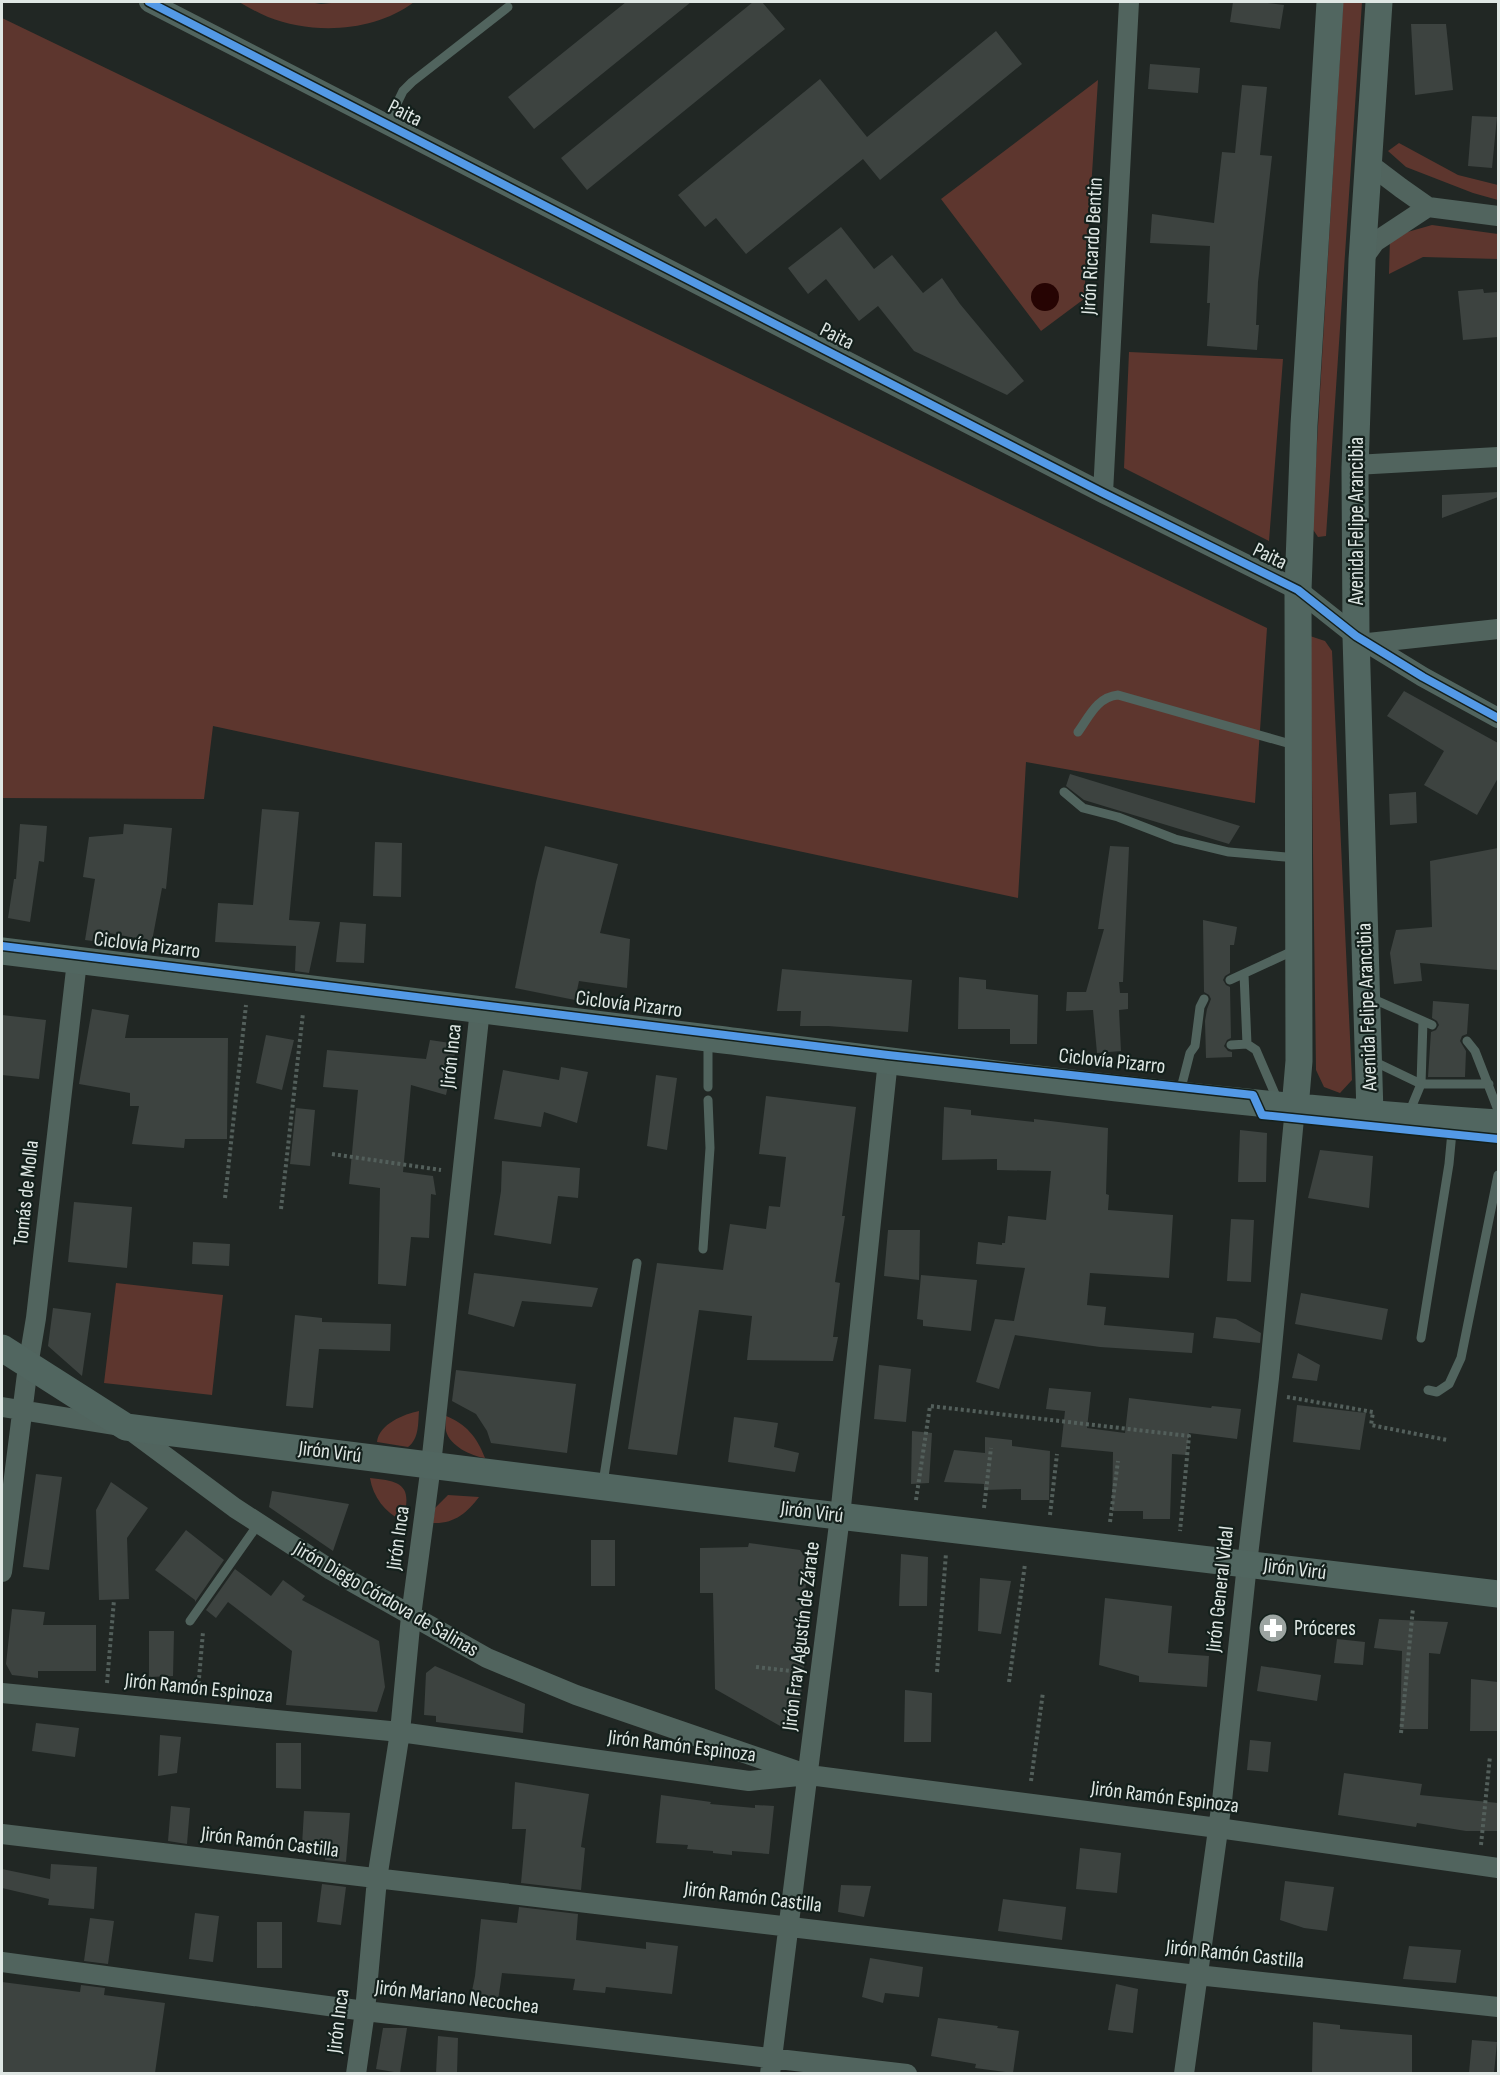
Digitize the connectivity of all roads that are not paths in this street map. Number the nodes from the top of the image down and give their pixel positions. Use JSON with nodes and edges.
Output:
{"nodes":[{"id":1,"x":149,"y":2,"type":"edge"},
{"id":2,"x":1129,"y":2,"type":"edge"},
{"id":3,"x":1330,"y":2,"type":"edge"},
{"id":4,"x":1379,"y":2,"type":"edge"},
{"id":5,"x":508,"y":7,"type":"dead end"},
{"id":6,"x":387,"y":124,"type":"junction"},
{"id":7,"x":1368,"y":163,"type":"junction"},
{"id":8,"x":1428,"y":207,"type":"junction"},
{"id":9,"x":1498,"y":216,"type":"edge"},
{"id":10,"x":1362,"y":260,"type":"junction"},
{"id":11,"x":1498,"y":457,"type":"edge"},
{"id":12,"x":1355,"y":465,"type":"junction"},
{"id":13,"x":1103,"y":493,"type":"junction"},
{"id":14,"x":1298,"y":590,"type":"junction"},
{"id":15,"x":1498,"y":629,"type":"edge"},
{"id":16,"x":1362,"y":639,"type":"junction"},
{"id":17,"x":1498,"y":718,"type":"edge"},
{"id":18,"x":1078,"y":732,"type":"dead end"},
{"id":19,"x":1298,"y":746,"type":"junction"},
{"id":20,"x":1064,"y":792,"type":"dead end"},
{"id":21,"x":1298,"y":858,"type":"junction"},
{"id":22,"x":1298,"y":949,"type":"junction"},
{"id":23,"x":2,"y":951,"type":"edge"},
{"id":24,"x":77,"y":961,"type":"junction"},
{"id":25,"x":1244,"y":974,"type":"junction"},
{"id":26,"x":1230,"y":980,"type":"dead end"},
{"id":27,"x":1366,"y":996,"type":"junction"},
{"id":28,"x":1204,"y":999,"type":"dead end"},
{"id":29,"x":480,"y":1009,"type":"junction"},
{"id":30,"x":709,"y":1038,"type":"junction"},
{"id":31,"x":1467,"y":1041,"type":"dead end"},
{"id":32,"x":1247,"y":1044,"type":"junction"},
{"id":33,"x":1232,"y":1045,"type":"dead end"},
{"id":34,"x":1368,"y":1058,"type":"junction"},
{"id":35,"x":888,"y":1060,"type":"junction"},
{"id":36,"x":1421,"y":1084,"type":"junction"},
{"id":37,"x":1489,"y":1084,"type":"junction"},
{"id":38,"x":708,"y":1087,"type":"dead end"},
{"id":39,"x":1180,"y":1094,"type":"junction"},
{"id":40,"x":708,"y":1100,"type":"dead end"},
{"id":41,"x":1288,"y":1107,"type":"junction"},
{"id":42,"x":1498,"y":1110,"type":"edge"},
{"id":43,"x":1370,"y":1114,"type":"junction"},
{"id":44,"x":1407,"y":1118,"type":"junction"},
{"id":45,"x":1453,"y":1120,"type":"junction"},
{"id":46,"x":1498,"y":1124,"type":"edge"},
{"id":47,"x":1498,"y":1175,"type":"edge"},
{"id":48,"x":703,"y":1249,"type":"dead end"},
{"id":49,"x":637,"y":1263,"type":"dead end"},
{"id":50,"x":1421,"y":1338,"type":"dead end"},
{"id":51,"x":2,"y":1348,"type":"edge"},
{"id":52,"x":28,"y":1366,"type":"junction"},
{"id":53,"x":1428,"y":1390,"type":"dead end"},
{"id":54,"x":2,"y":1407,"type":"edge"},
{"id":55,"x":22,"y":1408,"type":"junction"},
{"id":56,"x":126,"y":1427,"type":"junction"},
{"id":57,"x":431,"y":1465,"type":"junction"},
{"id":58,"x":603,"y":1486,"type":"junction"},
{"id":59,"x":840,"y":1516,"type":"junction"},
{"id":60,"x":259,"y":1523,"type":"junction"},
{"id":61,"x":1247,"y":1564,"type":"junction"},
{"id":62,"x":2,"y":1572,"type":"edge"},
{"id":63,"x":1498,"y":1594,"type":"edge"},
{"id":64,"x":411,"y":1616,"type":"junction"},
{"id":65,"x":190,"y":1621,"type":"dead end"},
{"id":66,"x":2,"y":1693,"type":"edge"},
{"id":67,"x":400,"y":1732,"type":"junction"},
{"id":68,"x":809,"y":1775,"type":"junction"},
{"id":69,"x":1218,"y":1827,"type":"junction"},
{"id":70,"x":2,"y":1834,"type":"edge"},
{"id":71,"x":1498,"y":1868,"type":"edge"},
{"id":72,"x":377,"y":1878,"type":"junction"},
{"id":73,"x":788,"y":1925,"type":"junction"},
{"id":74,"x":2,"y":1962,"type":"edge"},
{"id":75,"x":1197,"y":1975,"type":"junction"},
{"id":76,"x":1498,"y":2007,"type":"edge"},
{"id":77,"x":364,"y":2011,"type":"junction"},
{"id":78,"x":772,"y":2066,"type":"edge"},
{"id":79,"x":356,"y":2073,"type":"edge"},
{"id":80,"x":907,"y":2073,"type":"edge"},
{"id":81,"x":1184,"y":2073,"type":"edge"}],
"edges":[{"from":1,"to":6,"type":"street","name":"Paita"},
{"from":2,"to":13,"type":"street","name":"Jirón Ricardo Bentin"},
{"from":3,"to":14,"type":"main road"},
{"from":4,"to":7,"type":"main road","name":"Avenida Felipe Arancibia"},
{"from":5,"to":6,"type":"lane"},
{"from":6,"to":13,"type":"street","name":"Paita"},
{"from":7,"to":8,"type":"street"},
{"from":7,"to":10,"type":"main road","name":"Avenida Felipe Arancibia"},
{"from":8,"to":9,"type":"street"},
{"from":8,"to":10,"type":"street"},
{"from":10,"to":12,"type":"main road","name":"Avenida Felipe Arancibia"},
{"from":11,"to":12,"type":"street"},
{"from":12,"to":16,"type":"main road","name":"Avenida Felipe Arancibia"},
{"from":13,"to":14,"type":"street","name":"Paita"},
{"from":14,"to":16,"type":"street","name":"Paita"},
{"from":14,"to":19,"type":"main road"},
{"from":15,"to":16,"type":"street"},
{"from":16,"to":17,"type":"street","name":"Paita"},
{"from":16,"to":27,"type":"main road","name":"Avenida Felipe Arancibia"},
{"from":18,"to":19,"type":"lane"},
{"from":19,"to":21,"type":"main road"},
{"from":20,"to":21,"type":"lane"},
{"from":21,"to":22,"type":"main road"},
{"from":22,"to":25,"type":"lane"},
{"from":22,"to":41,"type":"main road"},
{"from":23,"to":24,"type":"main road"},
{"from":24,"to":29,"type":"main road"},
{"from":24,"to":52,"type":"street","name":"Tomás de Molla"},
{"from":25,"to":26,"type":"lane"},
{"from":25,"to":32,"type":"lane"},
{"from":27,"to":34,"type":"main road","name":"Avenida Felipe Arancibia"},
{"from":27,"to":36,"type":"lane"},
{"from":28,"to":39,"type":"lane"},
{"from":29,"to":30,"type":"main road"},
{"from":29,"to":57,"type":"street","name":"Jirón Inca"},
{"from":30,"to":35,"type":"main road"},
{"from":30,"to":38,"type":"lane"},
{"from":31,"to":37,"type":"lane"},
{"from":32,"to":33,"type":"lane"},
{"from":32,"to":41,"type":"lane"},
{"from":34,"to":36,"type":"lane"},
{"from":34,"to":43,"type":"main road","name":"Avenida Felipe Arancibia"},
{"from":35,"to":39,"type":"main road"},
{"from":35,"to":59,"type":"street","name":"Jirón Fray Agustín de Zárate"},
{"from":36,"to":37,"type":"lane"},
{"from":36,"to":44,"type":"lane"},
{"from":37,"to":42,"type":"lane"},
{"from":39,"to":41,"type":"main road"},
{"from":40,"to":48,"type":"lane"},
{"from":41,"to":43,"type":"main road"},
{"from":41,"to":61,"type":"street","name":"Jirón General Vidal"},
{"from":43,"to":44,"type":"main road"},
{"from":44,"to":45,"type":"main road"},
{"from":45,"to":46,"type":"main road"},
{"from":45,"to":50,"type":"lane"},
{"from":47,"to":53,"type":"lane"},
{"from":49,"to":58,"type":"lane"},
{"from":51,"to":52,"type":"main road","name":"Jirón Diego Córdova de Salinas"},
{"from":52,"to":55,"type":"street","name":"Tomás de Molla"},
{"from":52,"to":56,"type":"main road","name":"Jirón Diego Córdova de Salinas"},
{"from":54,"to":55,"type":"street"},
{"from":55,"to":56,"type":"street"},
{"from":55,"to":62,"type":"street","name":"Tomás de Molla"},
{"from":56,"to":57,"type":"main road","name":"Jirón Virú"},
{"from":56,"to":60,"type":"street","name":"Jirón Diego Córdova de Salinas"},
{"from":57,"to":58,"type":"main road","name":"Jirón Virú"},
{"from":57,"to":64,"type":"street","name":"Jirón Inca"},
{"from":58,"to":59,"type":"main road","name":"Jirón Virú"},
{"from":59,"to":61,"type":"main road","name":"Jirón Virú"},
{"from":59,"to":68,"type":"street","name":"Jirón Fray Agustín de Zárate"},
{"from":60,"to":64,"type":"street","name":"Jirón Diego Córdova de Salinas"},
{"from":60,"to":65,"type":"lane"},
{"from":61,"to":63,"type":"main road","name":"Jirón Virú"},
{"from":61,"to":69,"type":"street","name":"Jirón General Vidal"},
{"from":64,"to":67,"type":"street","name":"Jirón Inca"},
{"from":64,"to":68,"type":"street","name":"Jirón Diego Córdova de Salinas"},
{"from":66,"to":67,"type":"street","name":"Jirón Ramón Espinoza"},
{"from":67,"to":68,"type":"street","name":"Jirón Ramón Espinoza"},
{"from":67,"to":72,"type":"street","name":"Jirón Inca"},
{"from":68,"to":69,"type":"street","name":"Jirón Ramón Espinoza"},
{"from":68,"to":73,"type":"street","name":"Jirón Fray Agustín de Zárate"},
{"from":69,"to":71,"type":"street","name":"Jirón Ramón Espinoza"},
{"from":69,"to":75,"type":"street","name":"Jirón General Vidal"},
{"from":70,"to":72,"type":"street","name":"Jirón Ramón Castilla"},
{"from":72,"to":73,"type":"street","name":"Jirón Ramón Castilla"},
{"from":72,"to":77,"type":"street","name":"Jirón Inca"},
{"from":73,"to":75,"type":"street","name":"Jirón Ramón Castilla"},
{"from":73,"to":78,"type":"street","name":"Jirón Fray Agustín de Zárate"},
{"from":74,"to":77,"type":"street","name":"Jirón Mariano Necochea"},
{"from":75,"to":76,"type":"street","name":"Jirón Ramón Castilla"},
{"from":75,"to":81,"type":"street","name":"Jirón General Vidal"},
{"from":77,"to":78,"type":"street","name":"Jirón Mariano Necochea"},
{"from":77,"to":79,"type":"street","name":"Jirón Inca"},
{"from":78,"to":80,"type":"street","name":"Jirón Mariano Necochea"}]}
